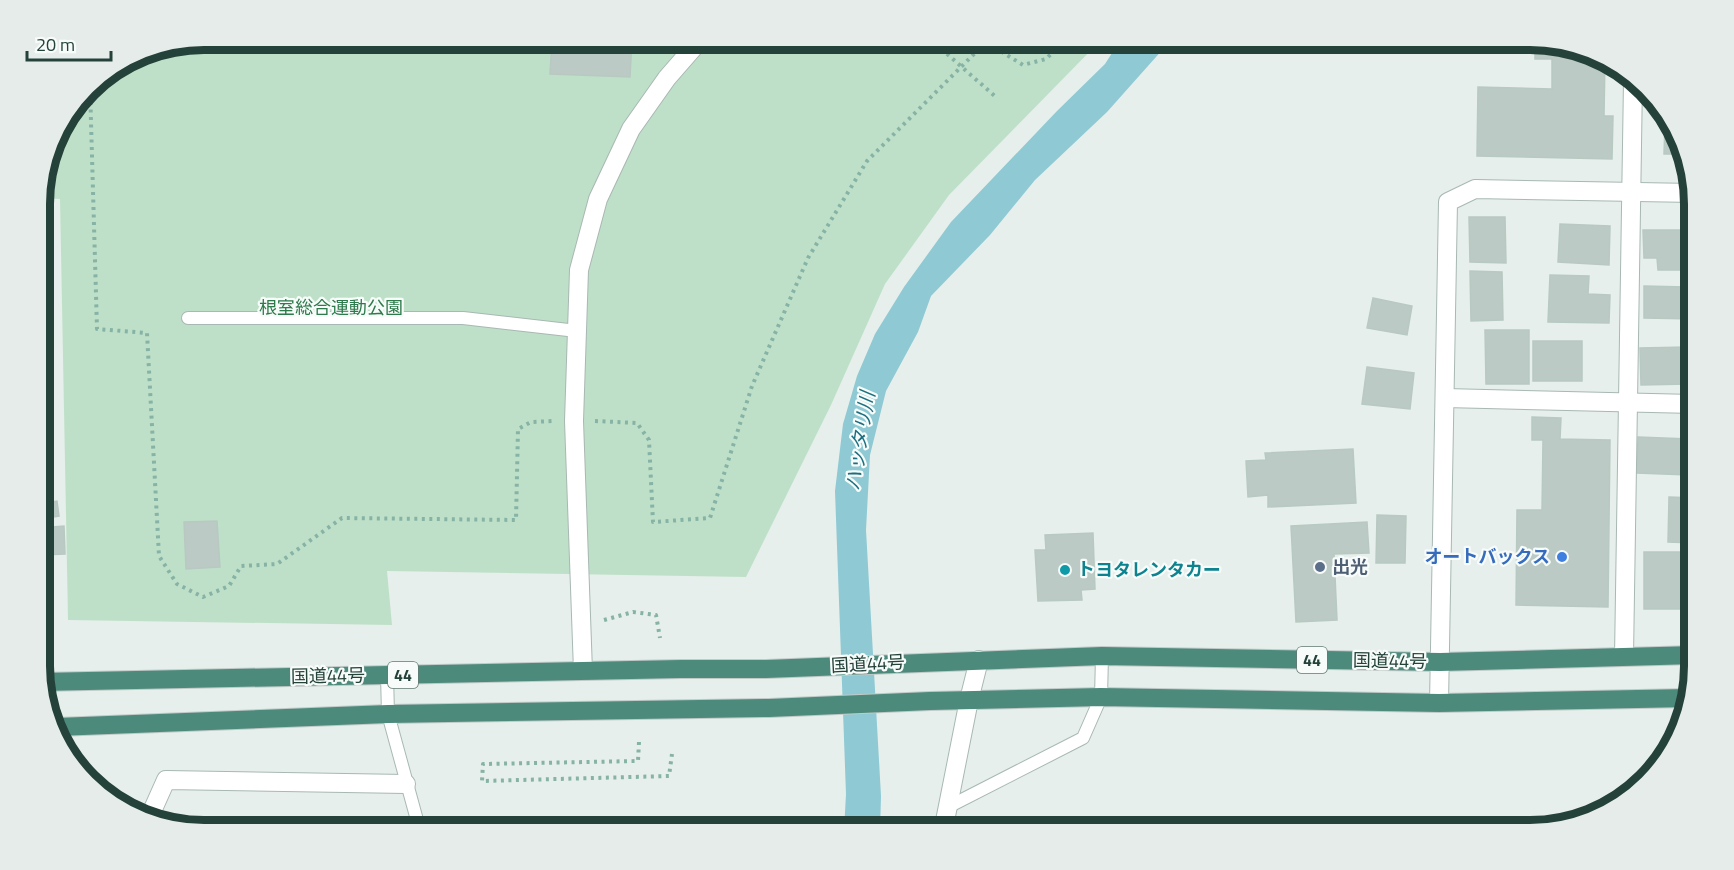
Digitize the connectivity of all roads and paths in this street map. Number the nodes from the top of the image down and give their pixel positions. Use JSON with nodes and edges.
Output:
{"nodes":[{"id":1,"x":691,"y":50,"type":"edge"},
{"id":2,"x":942,"y":50,"type":"edge"},
{"id":3,"x":978,"y":50,"type":"edge"},
{"id":4,"x":999,"y":50,"type":"edge"},
{"id":5,"x":1055,"y":50,"type":"edge"},
{"id":6,"x":961,"y":67,"type":"junction"},
{"id":7,"x":1633,"y":89,"type":"edge"},
{"id":8,"x":997,"y":98,"type":"dead end"},
{"id":9,"x":90,"y":100,"type":"edge"},
{"id":10,"x":1631,"y":192,"type":"junction"},
{"id":11,"x":1683,"y":193,"type":"edge"},
{"id":12,"x":188,"y":318,"type":"dead end"},
{"id":13,"x":577,"y":331,"type":"junction"},
{"id":14,"x":1444,"y":398,"type":"junction"},
{"id":15,"x":1627,"y":402,"type":"junction"},
{"id":16,"x":1684,"y":404,"type":"edge"},
{"id":17,"x":574,"y":421,"type":"junction"},
{"id":18,"x":604,"y":621,"type":"dead end"},
{"id":19,"x":660,"y":638,"type":"dead end"},
{"id":20,"x":1684,"y":655,"type":"edge"},
{"id":21,"x":1102,"y":656,"type":"junction"},
{"id":22,"x":1624,"y":657,"type":"junction"},
{"id":23,"x":979,"y":660,"type":"junction"},
{"id":24,"x":1440,"y":662,"type":"junction"},
{"id":25,"x":583,"y":670,"type":"junction"},
{"id":26,"x":387,"y":675,"type":"junction"},
{"id":27,"x":51,"y":682,"type":"edge"},
{"id":28,"x":1101,"y":697,"type":"junction"},
{"id":29,"x":1681,"y":698,"type":"edge"},
{"id":30,"x":969,"y":700,"type":"junction"},
{"id":31,"x":1439,"y":703,"type":"junction"},
{"id":32,"x":388,"y":714,"type":"junction"},
{"id":33,"x":62,"y":727,"type":"edge"},
{"id":34,"x":639,"y":742,"type":"dead end"},
{"id":35,"x":672,"y":754,"type":"dead end"},
{"id":36,"x":406,"y":784,"type":"junction"},
{"id":37,"x":948,"y":807,"type":"junction"},
{"id":38,"x":152,"y":811,"type":"edge"},
{"id":39,"x":417,"y":820,"type":"edge"},
{"id":40,"x":945,"y":820,"type":"edge"}],
"edges":[{"from":1,"to":13,"type":"street"},
{"from":2,"to":6,"type":"path"},
{"from":3,"to":6,"type":"path"},
{"from":4,"to":5,"type":"path"},
{"from":6,"to":8,"type":"path"},
{"from":6,"to":17,"type":"path"},
{"from":7,"to":10,"type":"street"},
{"from":9,"to":17,"type":"path"},
{"from":10,"to":11,"type":"street"},
{"from":10,"to":14,"type":"street"},
{"from":10,"to":15,"type":"street"},
{"from":12,"to":13,"type":"lane"},
{"from":13,"to":17,"type":"street"},
{"from":14,"to":15,"type":"street"},
{"from":14,"to":24,"type":"street"},
{"from":15,"to":16,"type":"street"},
{"from":15,"to":22,"type":"street"},
{"from":17,"to":25,"type":"street"},
{"from":18,"to":19,"type":"path"},
{"from":20,"to":22,"type":"highway","name":"国道44号","number":"44"},
{"from":21,"to":23,"type":"highway","name":"国道44号","number":"44"},
{"from":21,"to":24,"type":"highway","name":"国道44号","number":"44"},
{"from":21,"to":28,"type":"lane"},
{"from":22,"to":24,"type":"highway","name":"国道44号","number":"44"},
{"from":23,"to":25,"type":"highway","name":"国道44号","number":"44"},
{"from":23,"to":30,"type":"street"},
{"from":24,"to":31,"type":"street"},
{"from":25,"to":26,"type":"highway","name":"国道44号","number":"44"},
{"from":26,"to":27,"type":"highway","name":"国道44号","number":"44"},
{"from":26,"to":32,"type":"lane"},
{"from":28,"to":30,"type":"highway","number":"44"},
{"from":28,"to":31,"type":"highway","number":"44"},
{"from":28,"to":37,"type":"lane"},
{"from":29,"to":31,"type":"highway","number":"44"},
{"from":30,"to":32,"type":"highway","number":"44"},
{"from":30,"to":37,"type":"street"},
{"from":32,"to":33,"type":"highway","number":"44"},
{"from":32,"to":36,"type":"lane"},
{"from":34,"to":35,"type":"path"},
{"from":36,"to":38,"type":"street"},
{"from":36,"to":39,"type":"lane"},
{"from":37,"to":40,"type":"street"}]}
